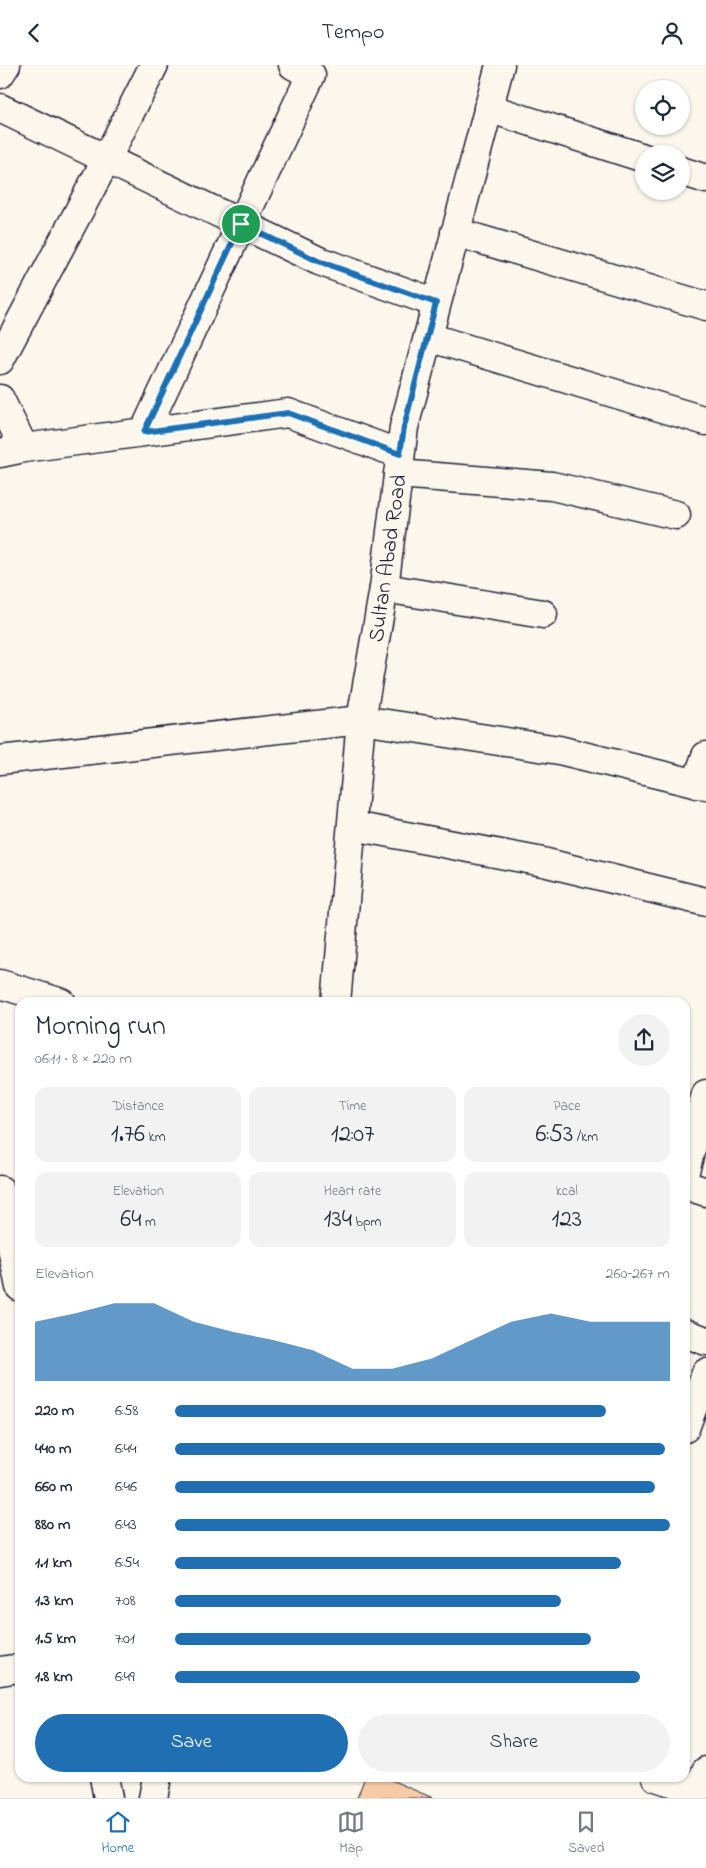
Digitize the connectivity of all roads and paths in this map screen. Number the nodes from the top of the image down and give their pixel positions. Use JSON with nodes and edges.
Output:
{"nodes":[{"id":1,"x":6,"y":65,"type":"edge"},
{"id":2,"x":154,"y":65,"type":"edge"},
{"id":3,"x":294,"y":65,"type":"edge"},
{"id":4,"x":500,"y":65,"type":"edge"},
{"id":5,"x":0,"y":74,"type":"edge"},
{"id":6,"x":0,"y":108,"type":"edge"},
{"id":7,"x":488,"y":108,"type":"junction"},
{"id":8,"x":635,"y":156,"type":"edge"},
{"id":9,"x":106,"y":159,"type":"junction"},
{"id":10,"x":690,"y":174,"type":"edge"},
{"id":11,"x":706,"y":179,"type":"edge"},
{"id":12,"x":241,"y":224,"type":"junction"},
{"id":13,"x":455,"y":232,"type":"junction"},
{"id":14,"x":436,"y":303,"type":"junction"},
{"id":15,"x":706,"y":306,"type":"edge"},
{"id":16,"x":428,"y":337,"type":"junction"},
{"id":17,"x":0,"y":360,"type":"edge"},
{"id":18,"x":0,"y":399,"type":"edge"},
{"id":19,"x":706,"y":421,"type":"edge"},
{"id":20,"x":144,"y":432,"type":"junction"},
{"id":21,"x":12,"y":451,"type":"edge"},
{"id":22,"x":399,"y":464,"type":"junction"},
{"id":23,"x":676,"y":515,"type":"dead end"},
{"id":24,"x":384,"y":588,"type":"junction"},
{"id":25,"x":543,"y":614,"type":"dead end"},
{"id":26,"x":361,"y":720,"type":"junction"},
{"id":27,"x":706,"y":756,"type":"edge"},
{"id":28,"x":0,"y":760,"type":"edge"},
{"id":29,"x":701,"y":785,"type":"edge"},
{"id":30,"x":353,"y":826,"type":"junction"},
{"id":31,"x":706,"y":902,"type":"edge"},
{"id":32,"x":0,"y":984,"type":"edge"},
{"id":33,"x":42,"y":997,"type":"edge"},
{"id":34,"x":337,"y":997,"type":"edge"},
{"id":35,"x":706,"y":1094,"type":"edge"},
{"id":36,"x":697,"y":1119,"type":"edge"},
{"id":37,"x":690,"y":1149,"type":"edge"},
{"id":38,"x":690,"y":1187,"type":"edge"},
{"id":39,"x":0,"y":1191,"type":"edge"},
{"id":40,"x":706,"y":1192,"type":"edge"},
{"id":41,"x":15,"y":1263,"type":"edge"},
{"id":42,"x":690,"y":1335,"type":"edge"},
{"id":43,"x":706,"y":1341,"type":"edge"},
{"id":44,"x":706,"y":1373,"type":"edge"},
{"id":45,"x":690,"y":1415,"type":"edge"},
{"id":46,"x":15,"y":1669,"type":"edge"},
{"id":47,"x":0,"y":1671,"type":"edge"},
{"id":48,"x":706,"y":1771,"type":"edge"},
{"id":49,"x":105,"y":1782,"type":"edge"},
{"id":50,"x":156,"y":1782,"type":"edge"},
{"id":51,"x":671,"y":1782,"type":"edge"},
{"id":52,"x":108,"y":1798,"type":"edge"},
{"id":53,"x":152,"y":1798,"type":"edge"}],
"edges":[{"from":1,"to":5,"type":"street"},
{"from":2,"to":9,"type":"street"},
{"from":3,"to":12,"type":"street"},
{"from":4,"to":7,"type":"street","name":"Sultan Abad Road"},
{"from":6,"to":9,"type":"street"},
{"from":7,"to":8,"type":"street"},
{"from":7,"to":13,"type":"street","name":"Sultan Abad Road"},
{"from":9,"to":12,"type":"street"},
{"from":9,"to":17,"type":"street"},
{"from":10,"to":11,"type":"street"},
{"from":12,"to":14,"type":"street"},
{"from":12,"to":20,"type":"street"},
{"from":13,"to":14,"type":"street","name":"Sultan Abad Road"},
{"from":13,"to":15,"type":"street"},
{"from":14,"to":16,"type":"street","name":"Sultan Abad Road"},
{"from":16,"to":19,"type":"street"},
{"from":16,"to":22,"type":"street","name":"Sultan Abad Road"},
{"from":18,"to":21,"type":"street"},
{"from":20,"to":21,"type":"street"},
{"from":20,"to":22,"type":"street"},
{"from":22,"to":23,"type":"street"},
{"from":22,"to":24,"type":"street","name":"Sultan Abad Road"},
{"from":24,"to":25,"type":"street"},
{"from":24,"to":26,"type":"street","name":"Sultan Abad Road"},
{"from":26,"to":28,"type":"street"},
{"from":26,"to":29,"type":"street"},
{"from":26,"to":30,"type":"street","name":"Sultan Abad Road"},
{"from":27,"to":29,"type":"street"},
{"from":30,"to":31,"type":"street"},
{"from":30,"to":34,"type":"street","name":"Sultan Abad Road"},
{"from":32,"to":33,"type":"street"},
{"from":35,"to":36,"type":"street"},
{"from":36,"to":37,"type":"street"},
{"from":38,"to":40,"type":"street"},
{"from":39,"to":41,"type":"street"},
{"from":42,"to":43,"type":"street"},
{"from":44,"to":45,"type":"street"},
{"from":46,"to":47,"type":"street"},
{"from":48,"to":51,"type":"street"},
{"from":49,"to":52,"type":"street"},
{"from":50,"to":53,"type":"street"}]}
